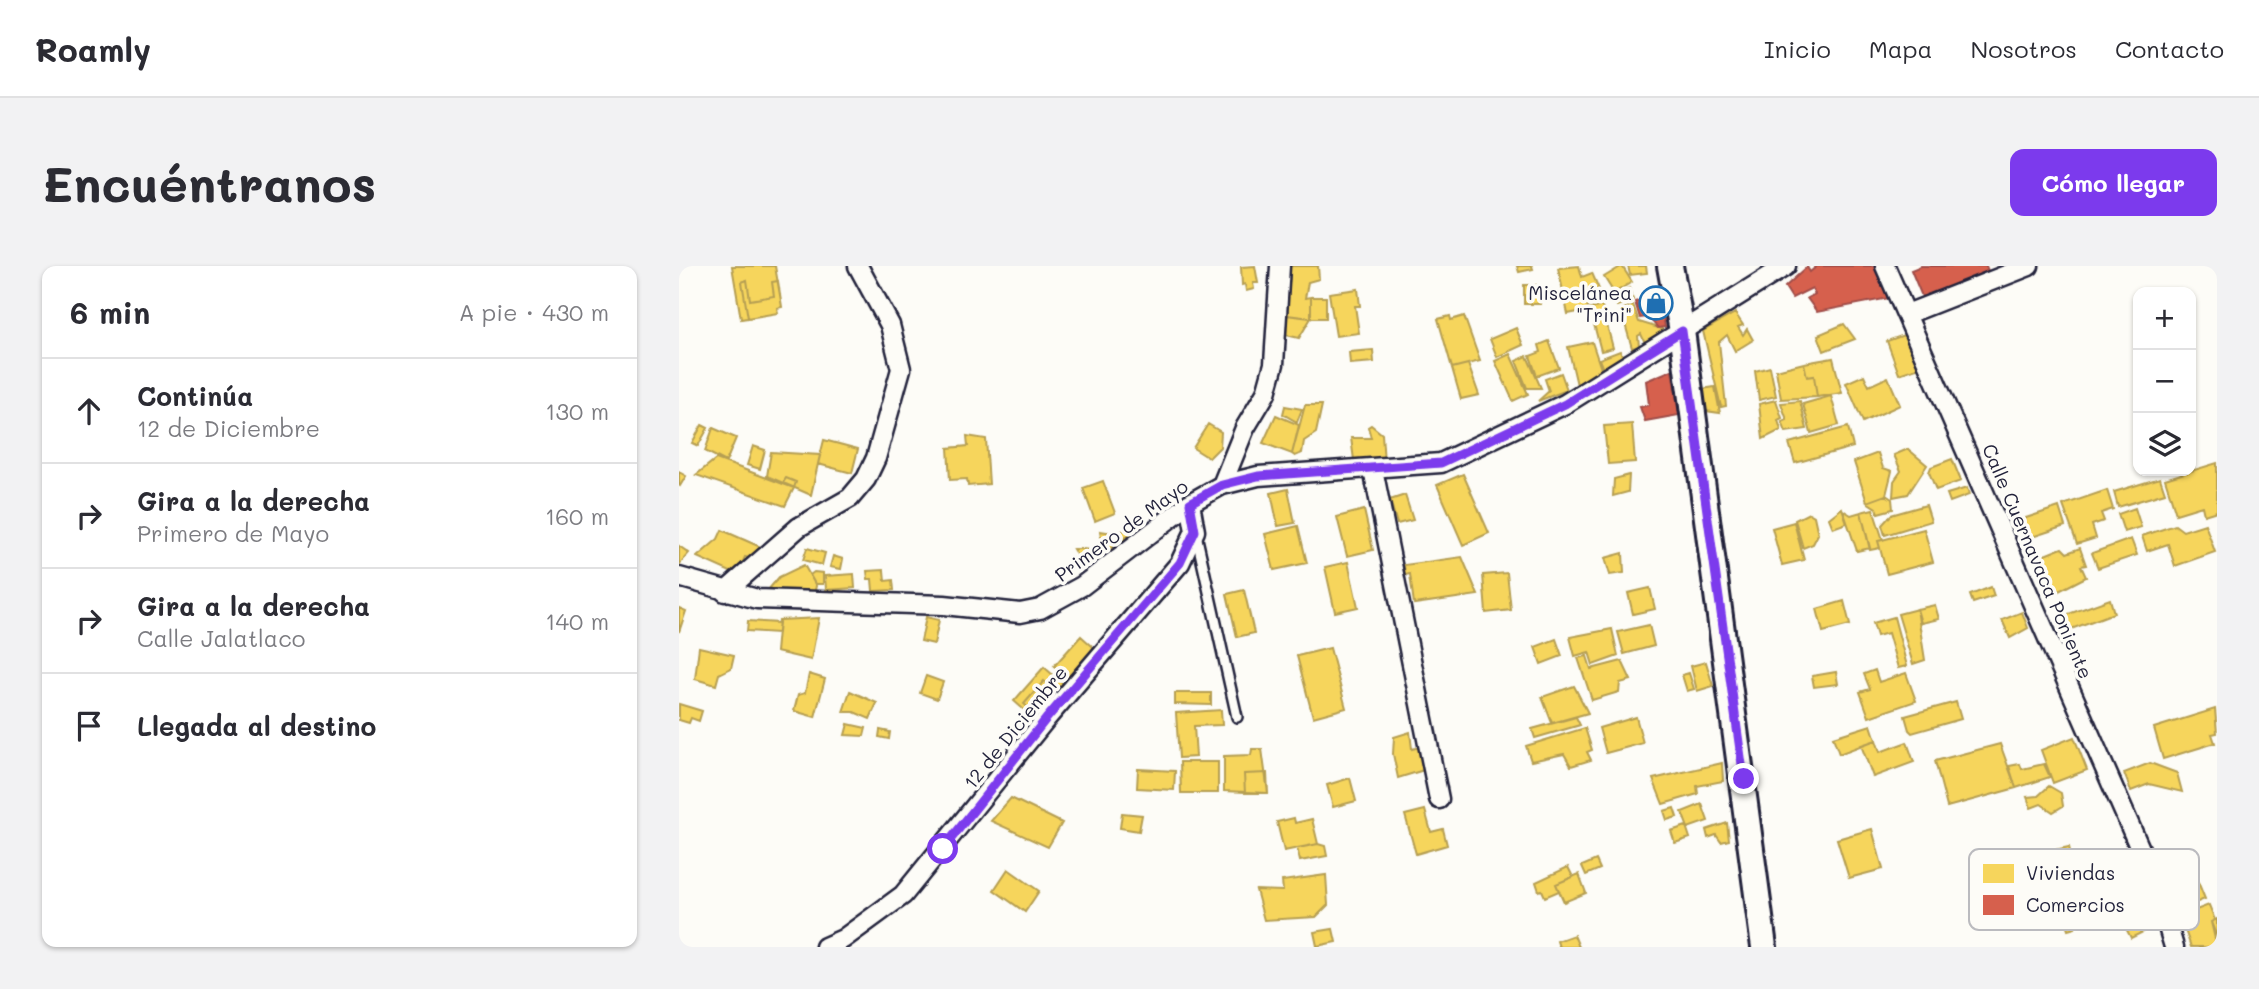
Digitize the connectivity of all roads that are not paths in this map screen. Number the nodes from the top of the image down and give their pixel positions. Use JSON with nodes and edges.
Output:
{"nodes":[{"id":1,"x":858,"y":266,"type":"edge"},
{"id":2,"x":1280,"y":266,"type":"edge"},
{"id":3,"x":1670,"y":266,"type":"edge"},
{"id":4,"x":1786,"y":266,"type":"edge"},
{"id":5,"x":1885,"y":266,"type":"edge"},
{"id":6,"x":2029,"y":266,"type":"edge"},
{"id":7,"x":1907,"y":314,"type":"junction"},
{"id":8,"x":1682,"y":331,"type":"junction"},
{"id":9,"x":1373,"y":469,"type":"junction"},
{"id":10,"x":1222,"y":485,"type":"junction"},
{"id":11,"x":1190,"y":503,"type":"junction"},
{"id":12,"x":1195,"y":531,"type":"junction"},
{"id":13,"x":679,"y":577,"type":"edge"},
{"id":14,"x":725,"y":592,"type":"junction"},
{"id":15,"x":1237,"y":717,"type":"dead end"},
{"id":16,"x":1439,"y":799,"type":"dead end"},
{"id":17,"x":2140,"y":849,"type":"edge"},
{"id":18,"x":2169,"y":930,"type":"edge"},
{"id":19,"x":825,"y":947,"type":"edge"},
{"id":20,"x":1764,"y":947,"type":"edge"},
{"id":21,"x":2174,"y":947,"type":"edge"}],
"edges":[{"from":1,"to":14,"type":"street"},
{"from":2,"to":10,"type":"street"},
{"from":3,"to":8,"type":"main road"},
{"from":4,"to":8,"type":"street","name":"Primero de Mayo"},
{"from":5,"to":7,"type":"street","name":"Calle Cuernavaca Poniente"},
{"from":6,"to":7,"type":"street"},
{"from":7,"to":17,"type":"street","name":"Calle Cuernavaca Poniente"},
{"from":8,"to":9,"type":"street","name":"Primero de Mayo"},
{"from":8,"to":20,"type":"main road"},
{"from":9,"to":10,"type":"street","name":"Primero de Mayo"},
{"from":9,"to":16,"type":"street"},
{"from":10,"to":11,"type":"street","name":"Primero de Mayo"},
{"from":11,"to":12,"type":"street"},
{"from":11,"to":14,"type":"street","name":"Primero de Mayo"},
{"from":12,"to":15,"type":"lane"},
{"from":12,"to":19,"type":"street","name":"12 de Diciembre"},
{"from":13,"to":14,"type":"street","name":"Primero de Mayo"},
{"from":18,"to":21,"type":"street","name":"Calle Cuernavaca Poniente"}]}
